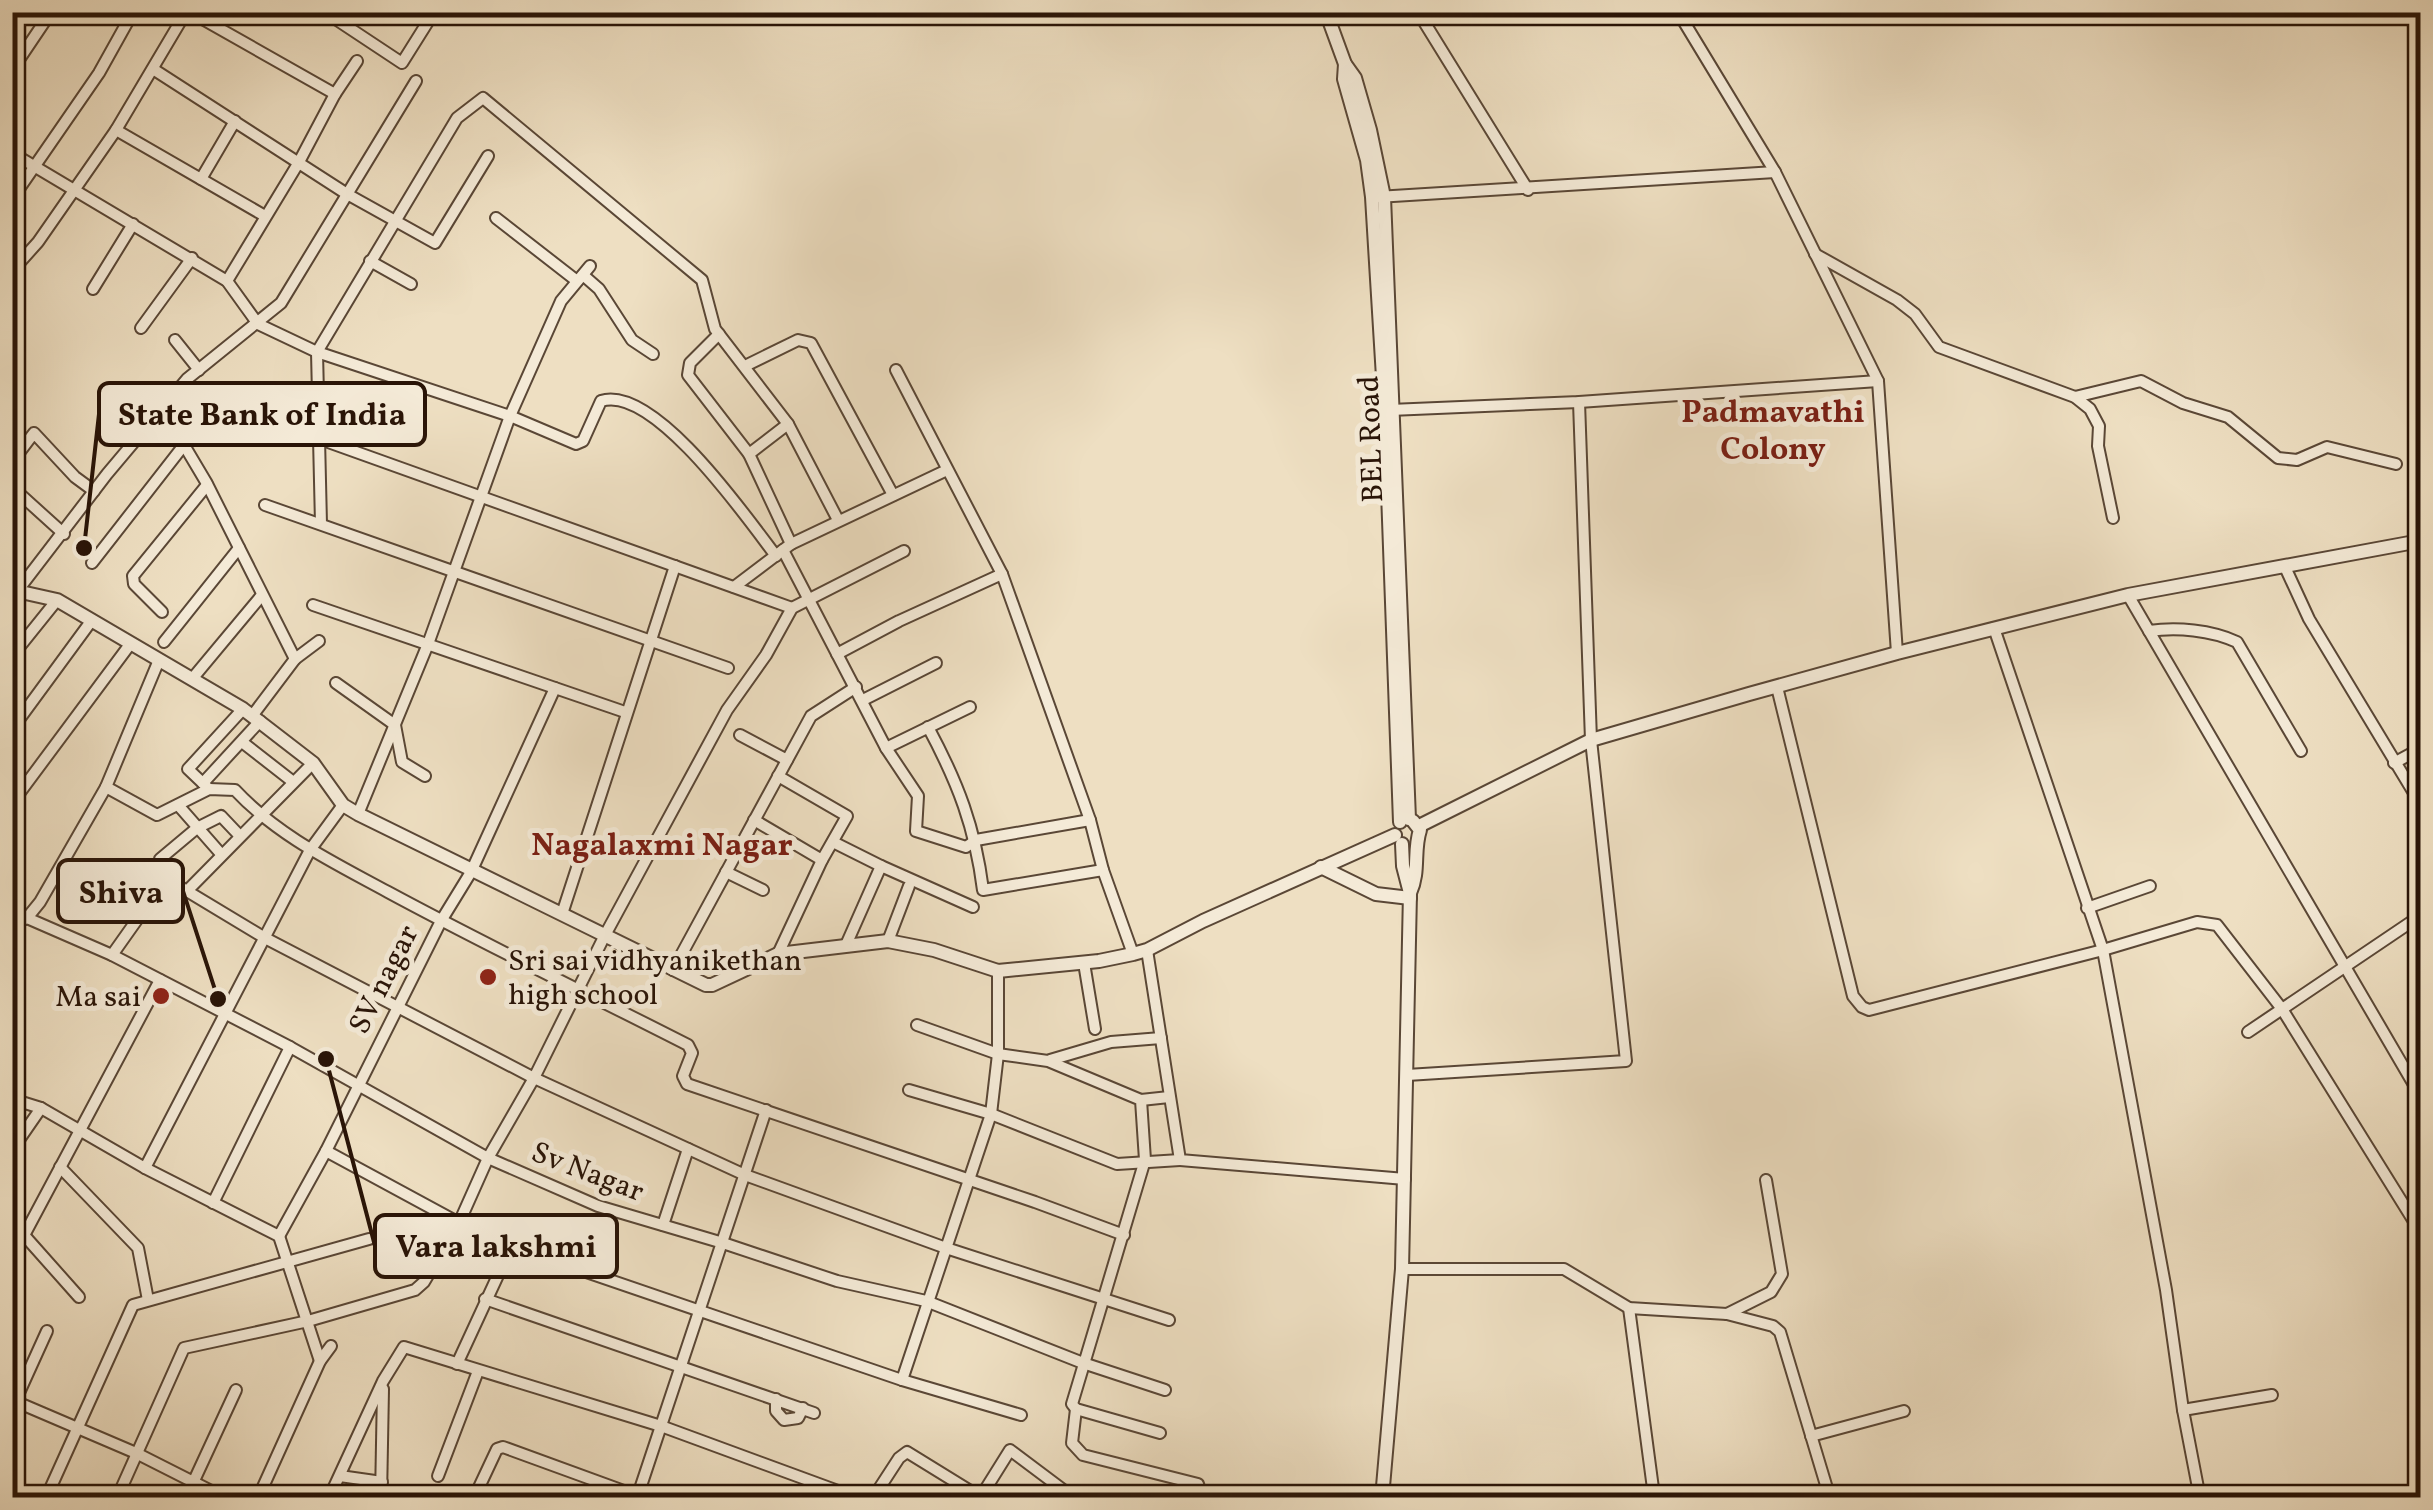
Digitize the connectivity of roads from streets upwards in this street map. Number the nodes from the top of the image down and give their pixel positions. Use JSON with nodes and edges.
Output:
{"nodes":[{"id":1,"x":51,"y":12,"type":"edge"},
{"id":2,"x":133,"y":12,"type":"edge"},
{"id":3,"x":188,"y":12,"type":"edge"},
{"id":4,"x":325,"y":12,"type":"edge"},
{"id":5,"x":434,"y":12,"type":"edge"},
{"id":6,"x":1326,"y":12,"type":"edge"},
{"id":7,"x":1418,"y":12,"type":"edge"},
{"id":8,"x":1678,"y":12,"type":"edge"},
{"id":9,"x":357,"y":61,"type":"dead end"},
{"id":10,"x":153,"y":69,"type":"junction"},
{"id":11,"x":12,"y":70,"type":"edge"},
{"id":12,"x":416,"y":81,"type":"dead end"},
{"id":13,"x":334,"y":94,"type":"junction"},
{"id":14,"x":235,"y":121,"type":"junction"},
{"id":15,"x":116,"y":130,"type":"junction"},
{"id":16,"x":12,"y":152,"type":"edge"},
{"id":17,"x":488,"y":156,"type":"dead end"},
{"id":18,"x":299,"y":162,"type":"junction"},
{"id":19,"x":34,"y":166,"type":"junction"},
{"id":20,"x":1775,"y":172,"type":"junction"},
{"id":21,"x":201,"y":180,"type":"junction"},
{"id":22,"x":75,"y":189,"type":"junction"},
{"id":23,"x":1528,"y":190,"type":"junction"},
{"id":24,"x":347,"y":194,"type":"junction"},
{"id":25,"x":1378,"y":197,"type":"junction"},
{"id":26,"x":12,"y":199,"type":"edge"},
{"id":27,"x":265,"y":216,"type":"junction"},
{"id":28,"x":394,"y":218,"type":"junction"},
{"id":29,"x":496,"y":218,"type":"dead end"},
{"id":30,"x":132,"y":224,"type":"junction"},
{"id":31,"x":1814,"y":253,"type":"junction"},
{"id":32,"x":192,"y":258,"type":"junction"},
{"id":33,"x":370,"y":261,"type":"junction"},
{"id":34,"x":12,"y":270,"type":"edge"},
{"id":35,"x":583,"y":274,"type":"junction"},
{"id":36,"x":227,"y":281,"type":"junction"},
{"id":37,"x":411,"y":284,"type":"dead end"},
{"id":38,"x":93,"y":289,"type":"dead end"},
{"id":39,"x":258,"y":324,"type":"junction"},
{"id":40,"x":141,"y":328,"type":"dead end"},
{"id":41,"x":720,"y":334,"type":"junction"},
{"id":42,"x":175,"y":340,"type":"dead end"},
{"id":43,"x":318,"y":352,"type":"junction"},
{"id":44,"x":654,"y":354,"type":"dead end"},
{"id":45,"x":745,"y":366,"type":"junction"},
{"id":46,"x":198,"y":370,"type":"junction"},
{"id":47,"x":896,"y":370,"type":"dead end"},
{"id":48,"x":1878,"y":381,"type":"junction"},
{"id":49,"x":2075,"y":397,"type":"junction"},
{"id":50,"x":1579,"y":402,"type":"junction"},
{"id":51,"x":1389,"y":410,"type":"junction"},
{"id":52,"x":510,"y":416,"type":"junction"},
{"id":53,"x":153,"y":417,"type":"junction"},
{"id":54,"x":788,"y":424,"type":"junction"},
{"id":55,"x":318,"y":438,"type":"junction"},
{"id":56,"x":184,"y":445,"type":"junction"},
{"id":57,"x":749,"y":454,"type":"junction"},
{"id":58,"x":12,"y":462,"type":"edge"},
{"id":59,"x":2396,"y":464,"type":"dead end"},
{"id":60,"x":947,"y":470,"type":"junction"},
{"id":61,"x":208,"y":485,"type":"junction"},
{"id":62,"x":12,"y":487,"type":"edge"},
{"id":63,"x":94,"y":491,"type":"junction"},
{"id":64,"x":893,"y":495,"type":"junction"},
{"id":65,"x":480,"y":496,"type":"junction"},
{"id":66,"x":265,"y":504,"type":"dead end"},
{"id":67,"x":2113,"y":518,"type":"dead end"},
{"id":68,"x":838,"y":520,"type":"junction"},
{"id":69,"x":320,"y":524,"type":"junction"},
{"id":70,"x":64,"y":534,"type":"junction"},
{"id":71,"x":2420,"y":541,"type":"edge"},
{"id":72,"x":239,"y":548,"type":"junction"},
{"id":73,"x":783,"y":550,"type":"junction"},
{"id":74,"x":904,"y":551,"type":"dead end"},
{"id":75,"x":92,"y":563,"type":"dead end"},
{"id":76,"x":675,"y":566,"type":"junction"},
{"id":77,"x":2285,"y":568,"type":"junction"},
{"id":78,"x":452,"y":571,"type":"junction"},
{"id":79,"x":1002,"y":574,"type":"junction"},
{"id":80,"x":734,"y":587,"type":"junction"},
{"id":81,"x":14,"y":593,"type":"edge"},
{"id":82,"x":262,"y":594,"type":"junction"},
{"id":83,"x":2128,"y":595,"type":"junction"},
{"id":84,"x":57,"y":600,"type":"junction"},
{"id":85,"x":811,"y":600,"type":"junction"},
{"id":86,"x":313,"y":605,"type":"dead end"},
{"id":87,"x":792,"y":608,"type":"junction"},
{"id":88,"x":162,"y":612,"type":"dead end"},
{"id":89,"x":92,"y":620,"type":"junction"},
{"id":90,"x":1994,"y":628,"type":"junction"},
{"id":91,"x":2149,"y":631,"type":"junction"},
{"id":92,"x":649,"y":640,"type":"junction"},
{"id":93,"x":319,"y":641,"type":"dead end"},
{"id":94,"x":164,"y":642,"type":"dead end"},
{"id":95,"x":131,"y":643,"type":"junction"},
{"id":96,"x":428,"y":644,"type":"junction"},
{"id":97,"x":1897,"y":652,"type":"junction"},
{"id":98,"x":837,"y":654,"type":"junction"},
{"id":99,"x":12,"y":656,"type":"edge"},
{"id":100,"x":295,"y":659,"type":"junction"},
{"id":101,"x":159,"y":660,"type":"junction"},
{"id":102,"x":936,"y":664,"type":"dead end"},
{"id":103,"x":728,"y":668,"type":"dead end"},
{"id":104,"x":192,"y":680,"type":"junction"},
{"id":105,"x":336,"y":683,"type":"dead end"},
{"id":106,"x":856,"y":687,"type":"junction"},
{"id":107,"x":1778,"y":687,"type":"junction"},
{"id":108,"x":555,"y":688,"type":"junction"},
{"id":109,"x":862,"y":700,"type":"junction"},
{"id":110,"x":970,"y":706,"type":"dead end"},
{"id":111,"x":626,"y":712,"type":"junction"},
{"id":112,"x":252,"y":715,"type":"junction"},
{"id":113,"x":395,"y":725,"type":"junction"},
{"id":114,"x":928,"y":728,"type":"junction"},
{"id":115,"x":12,"y":729,"type":"edge"},
{"id":116,"x":740,"y":735,"type":"dead end"},
{"id":117,"x":1591,"y":740,"type":"junction"},
{"id":118,"x":242,"y":742,"type":"junction"},
{"id":119,"x":886,"y":748,"type":"junction"},
{"id":120,"x":2420,"y":749,"type":"edge"},
{"id":121,"x":2301,"y":751,"type":"dead end"},
{"id":122,"x":787,"y":760,"type":"junction"},
{"id":123,"x":313,"y":763,"type":"junction"},
{"id":124,"x":2394,"y":763,"type":"junction"},
{"id":125,"x":425,"y":776,"type":"dead end"},
{"id":126,"x":778,"y":776,"type":"junction"},
{"id":127,"x":292,"y":781,"type":"junction"},
{"id":128,"x":206,"y":786,"type":"junction"},
{"id":129,"x":106,"y":787,"type":"junction"},
{"id":130,"x":12,"y":803,"type":"edge"},
{"id":131,"x":2420,"y":803,"type":"edge"},
{"id":132,"x":178,"y":805,"type":"junction"},
{"id":133,"x":343,"y":805,"type":"junction"},
{"id":134,"x":358,"y":814,"type":"junction"},
{"id":135,"x":259,"y":816,"type":"junction"},
{"id":136,"x":754,"y":820,"type":"junction"},
{"id":137,"x":1090,"y":820,"type":"junction"},
{"id":138,"x":197,"y":828,"type":"junction"},
{"id":139,"x":1406,"y":831,"type":"junction"},
{"id":140,"x":239,"y":835,"type":"junction"},
{"id":141,"x":976,"y":840,"type":"junction"},
{"id":142,"x":833,"y":842,"type":"junction"},
{"id":143,"x":310,"y":850,"type":"junction"},
{"id":144,"x":221,"y":854,"type":"junction"},
{"id":145,"x":822,"y":860,"type":"junction"},
{"id":146,"x":881,"y":866,"type":"junction"},
{"id":147,"x":1321,"y":868,"type":"junction"},
{"id":148,"x":1103,"y":870,"type":"junction"},
{"id":149,"x":471,"y":872,"type":"junction"},
{"id":150,"x":726,"y":872,"type":"junction"},
{"id":151,"x":168,"y":881,"type":"junction"},
{"id":152,"x":909,"y":886,"type":"dead end"},
{"id":153,"x":2150,"y":886,"type":"dead end"},
{"id":154,"x":763,"y":890,"type":"dead end"},
{"id":155,"x":186,"y":892,"type":"junction"},
{"id":156,"x":1410,"y":895,"type":"junction"},
{"id":157,"x":973,"y":906,"type":"dead end"},
{"id":158,"x":2087,"y":908,"type":"junction"},
{"id":159,"x":562,"y":914,"type":"junction"},
{"id":160,"x":2420,"y":916,"type":"edge"},
{"id":161,"x":27,"y":918,"type":"junction"},
{"id":162,"x":441,"y":921,"type":"junction"},
{"id":163,"x":12,"y":924,"type":"edge"},
{"id":164,"x":266,"y":938,"type":"junction"},
{"id":165,"x":604,"y":938,"type":"junction"},
{"id":166,"x":888,"y":941,"type":"junction"},
{"id":167,"x":846,"y":945,"type":"junction"},
{"id":168,"x":2103,"y":950,"type":"junction"},
{"id":169,"x":1140,"y":952,"type":"junction"},
{"id":170,"x":778,"y":954,"type":"junction"},
{"id":171,"x":112,"y":955,"type":"junction"},
{"id":172,"x":1084,"y":963,"type":"junction"},
{"id":173,"x":2344,"y":969,"type":"junction"},
{"id":174,"x":673,"y":970,"type":"junction"},
{"id":175,"x":998,"y":971,"type":"junction"},
{"id":176,"x":160,"y":980,"type":"junction"},
{"id":177,"x":580,"y":990,"type":"junction"},
{"id":178,"x":399,"y":1006,"type":"junction"},
{"id":179,"x":2282,"y":1009,"type":"junction"},
{"id":180,"x":225,"y":1014,"type":"junction"},
{"id":181,"x":916,"y":1025,"type":"dead end"},
{"id":182,"x":1095,"y":1029,"type":"dead end"},
{"id":183,"x":2248,"y":1032,"type":"dead end"},
{"id":184,"x":1162,"y":1038,"type":"junction"},
{"id":185,"x":290,"y":1046,"type":"junction"},
{"id":186,"x":998,"y":1054,"type":"junction"},
{"id":187,"x":1048,"y":1060,"type":"junction"},
{"id":188,"x":1407,"y":1075,"type":"junction"},
{"id":189,"x":534,"y":1078,"type":"junction"},
{"id":190,"x":357,"y":1083,"type":"junction"},
{"id":191,"x":909,"y":1090,"type":"dead end"},
{"id":192,"x":2420,"y":1095,"type":"edge"},
{"id":193,"x":1170,"y":1097,"type":"junction"},
{"id":194,"x":12,"y":1099,"type":"edge"},
{"id":195,"x":1141,"y":1100,"type":"junction"},
{"id":196,"x":41,"y":1108,"type":"junction"},
{"id":197,"x":766,"y":1110,"type":"junction"},
{"id":198,"x":991,"y":1114,"type":"junction"},
{"id":199,"x":79,"y":1130,"type":"junction"},
{"id":200,"x":688,"y":1149,"type":"junction"},
{"id":201,"x":12,"y":1150,"type":"edge"},
{"id":202,"x":326,"y":1151,"type":"junction"},
{"id":203,"x":488,"y":1158,"type":"junction"},
{"id":204,"x":1145,"y":1160,"type":"junction"},
{"id":205,"x":1180,"y":1160,"type":"junction"},
{"id":206,"x":60,"y":1167,"type":"junction"},
{"id":207,"x":145,"y":1168,"type":"junction"},
{"id":208,"x":745,"y":1175,"type":"junction"},
{"id":209,"x":1405,"y":1179,"type":"junction"},
{"id":210,"x":1766,"y":1180,"type":"dead end"},
{"id":211,"x":970,"y":1181,"type":"junction"},
{"id":212,"x":213,"y":1203,"type":"junction"},
{"id":213,"x":459,"y":1223,"type":"junction"},
{"id":214,"x":664,"y":1225,"type":"junction"},
{"id":215,"x":2420,"y":1231,"type":"edge"},
{"id":216,"x":18,"y":1232,"type":"edge"},
{"id":217,"x":279,"y":1236,"type":"junction"},
{"id":218,"x":1124,"y":1236,"type":"junction"},
{"id":219,"x":369,"y":1239,"type":"dead end"},
{"id":220,"x":723,"y":1243,"type":"junction"},
{"id":221,"x":512,"y":1245,"type":"junction"},
{"id":222,"x":946,"y":1248,"type":"junction"},
{"id":223,"x":12,"y":1258,"type":"edge"},
{"id":224,"x":290,"y":1261,"type":"junction"},
{"id":225,"x":1402,"y":1269,"type":"junction"},
{"id":226,"x":79,"y":1297,"type":"dead end"},
{"id":227,"x":1105,"y":1298,"type":"junction"},
{"id":228,"x":485,"y":1299,"type":"junction"},
{"id":229,"x":148,"y":1300,"type":"junction"},
{"id":230,"x":926,"y":1301,"type":"junction"},
{"id":231,"x":1628,"y":1308,"type":"junction"},
{"id":232,"x":700,"y":1311,"type":"junction"},
{"id":233,"x":1726,"y":1314,"type":"junction"},
{"id":234,"x":1169,"y":1320,"type":"dead end"},
{"id":235,"x":308,"y":1321,"type":"junction"},
{"id":236,"x":47,"y":1331,"type":"dead end"},
{"id":237,"x":331,"y":1346,"type":"dead end"},
{"id":238,"x":320,"y":1361,"type":"junction"},
{"id":239,"x":1083,"y":1363,"type":"junction"},
{"id":240,"x":457,"y":1364,"type":"junction"},
{"id":241,"x":682,"y":1365,"type":"junction"},
{"id":242,"x":478,"y":1370,"type":"junction"},
{"id":243,"x":902,"y":1380,"type":"junction"},
{"id":244,"x":383,"y":1381,"type":"junction"},
{"id":245,"x":236,"y":1390,"type":"dead end"},
{"id":246,"x":1165,"y":1390,"type":"dead end"},
{"id":247,"x":2272,"y":1395,"type":"dead end"},
{"id":248,"x":776,"y":1399,"type":"junction"},
{"id":249,"x":13,"y":1403,"type":"edge"},
{"id":250,"x":1076,"y":1409,"type":"junction"},
{"id":251,"x":2182,"y":1410,"type":"junction"},
{"id":252,"x":1904,"y":1411,"type":"dead end"},
{"id":253,"x":1021,"y":1415,"type":"dead end"},
{"id":254,"x":661,"y":1426,"type":"junction"},
{"id":255,"x":76,"y":1427,"type":"junction"},
{"id":256,"x":1160,"y":1433,"type":"dead end"},
{"id":257,"x":1812,"y":1436,"type":"junction"},
{"id":258,"x":136,"y":1453,"type":"junction"},
{"id":259,"x":340,"y":1476,"type":"junction"},
{"id":260,"x":438,"y":1476,"type":"dead end"},
{"id":261,"x":192,"y":1481,"type":"junction"},
{"id":262,"x":382,"y":1482,"type":"junction"},
{"id":263,"x":1829,"y":1494,"type":"dead end"},
{"id":264,"x":475,"y":1496,"type":"edge"},
{"id":265,"x":640,"y":1496,"type":"edge"},
{"id":266,"x":1654,"y":1496,"type":"edge"},
{"id":267,"x":980,"y":1497,"type":"edge"},
{"id":268,"x":46,"y":1498,"type":"edge"},
{"id":269,"x":116,"y":1498,"type":"edge"},
{"id":270,"x":186,"y":1498,"type":"edge"},
{"id":271,"x":225,"y":1498,"type":"edge"},
{"id":272,"x":258,"y":1498,"type":"edge"},
{"id":273,"x":330,"y":1498,"type":"edge"},
{"id":274,"x":381,"y":1498,"type":"edge"},
{"id":275,"x":488,"y":1498,"type":"edge"},
{"id":276,"x":857,"y":1498,"type":"edge"},
{"id":277,"x":873,"y":1498,"type":"edge"},
{"id":278,"x":1074,"y":1498,"type":"edge"},
{"id":279,"x":1202,"y":1498,"type":"edge"},
{"id":280,"x":1382,"y":1498,"type":"edge"},
{"id":281,"x":2200,"y":1498,"type":"edge"}],
"edges":[{"from":1,"to":11,"type":"street"},
{"from":2,"to":19,"type":"street"},
{"from":3,"to":10,"type":"street"},
{"from":3,"to":13,"type":"street"},
{"from":4,"to":5,"type":"street"},
{"from":6,"to":25,"type":"street","name":"BEL Road"},
{"from":7,"to":23,"type":"street"},
{"from":8,"to":20,"type":"street"},
{"from":9,"to":13,"type":"street"},
{"from":10,"to":14,"type":"street"},
{"from":10,"to":15,"type":"street"},
{"from":12,"to":24,"type":"street"},
{"from":13,"to":18,"type":"street"},
{"from":14,"to":18,"type":"street"},
{"from":14,"to":21,"type":"street"},
{"from":15,"to":21,"type":"street"},
{"from":15,"to":22,"type":"street"},
{"from":16,"to":19,"type":"street"},
{"from":17,"to":28,"type":"street"},
{"from":18,"to":24,"type":"street"},
{"from":18,"to":27,"type":"street"},
{"from":19,"to":22,"type":"street"},
{"from":19,"to":26,"type":"street"},
{"from":20,"to":23,"type":"street"},
{"from":20,"to":31,"type":"street"},
{"from":21,"to":27,"type":"street"},
{"from":22,"to":30,"type":"street"},
{"from":22,"to":34,"type":"street"},
{"from":23,"to":25,"type":"street"},
{"from":24,"to":28,"type":"street"},
{"from":24,"to":39,"type":"street"},
{"from":25,"to":51,"type":"street","name":"BEL Road"},
{"from":27,"to":36,"type":"street"},
{"from":28,"to":33,"type":"street"},
{"from":28,"to":41,"type":"street"},
{"from":29,"to":35,"type":"street"},
{"from":30,"to":32,"type":"street"},
{"from":30,"to":38,"type":"street"},
{"from":31,"to":48,"type":"street"},
{"from":31,"to":49,"type":"street"},
{"from":32,"to":36,"type":"street"},
{"from":32,"to":40,"type":"street"},
{"from":33,"to":37,"type":"street"},
{"from":33,"to":43,"type":"street"},
{"from":35,"to":44,"type":"street"},
{"from":35,"to":52,"type":"street"},
{"from":36,"to":39,"type":"street"},
{"from":39,"to":43,"type":"street"},
{"from":39,"to":46,"type":"street"},
{"from":41,"to":45,"type":"street"},
{"from":41,"to":57,"type":"street"},
{"from":42,"to":46,"type":"street"},
{"from":43,"to":52,"type":"street"},
{"from":43,"to":55,"type":"street"},
{"from":45,"to":54,"type":"street"},
{"from":45,"to":64,"type":"street"},
{"from":46,"to":53,"type":"street"},
{"from":47,"to":60,"type":"street"},
{"from":48,"to":50,"type":"street"},
{"from":48,"to":97,"type":"street"},
{"from":49,"to":59,"type":"street"},
{"from":49,"to":67,"type":"street"},
{"from":50,"to":51,"type":"street"},
{"from":50,"to":117,"type":"street"},
{"from":51,"to":139,"type":"street","name":"BEL Road"},
{"from":52,"to":65,"type":"street"},
{"from":52,"to":73,"type":"street"},
{"from":53,"to":56,"type":"street"},
{"from":53,"to":63,"type":"street"},
{"from":54,"to":57,"type":"street"},
{"from":54,"to":68,"type":"street"},
{"from":55,"to":65,"type":"street"},
{"from":55,"to":69,"type":"street"},
{"from":56,"to":61,"type":"street"},
{"from":56,"to":75,"type":"street"},
{"from":57,"to":73,"type":"street"},
{"from":58,"to":63,"type":"street"},
{"from":60,"to":64,"type":"street"},
{"from":60,"to":79,"type":"street"},
{"from":61,"to":72,"type":"street"},
{"from":61,"to":88,"type":"street"},
{"from":62,"to":70,"type":"street"},
{"from":63,"to":70,"type":"street"},
{"from":64,"to":68,"type":"street"},
{"from":65,"to":76,"type":"street"},
{"from":65,"to":78,"type":"street"},
{"from":66,"to":69,"type":"street"},
{"from":68,"to":73,"type":"street"},
{"from":69,"to":78,"type":"street"},
{"from":70,"to":81,"type":"street"},
{"from":71,"to":77,"type":"street"},
{"from":72,"to":82,"type":"street"},
{"from":72,"to":94,"type":"street"},
{"from":73,"to":80,"type":"street"},
{"from":73,"to":85,"type":"street"},
{"from":74,"to":85,"type":"street"},
{"from":76,"to":80,"type":"street"},
{"from":76,"to":92,"type":"street"},
{"from":77,"to":83,"type":"street"},
{"from":77,"to":124,"type":"street"},
{"from":78,"to":92,"type":"street"},
{"from":78,"to":96,"type":"street"},
{"from":79,"to":98,"type":"street"},
{"from":79,"to":137,"type":"street"},
{"from":80,"to":87,"type":"street"},
{"from":81,"to":84,"type":"street"},
{"from":82,"to":100,"type":"street"},
{"from":82,"to":104,"type":"street"},
{"from":83,"to":90,"type":"street"},
{"from":83,"to":91,"type":"street"},
{"from":84,"to":89,"type":"street"},
{"from":84,"to":99,"type":"street"},
{"from":85,"to":87,"type":"street"},
{"from":85,"to":98,"type":"street"},
{"from":86,"to":96,"type":"street"},
{"from":87,"to":165,"type":"street"},
{"from":89,"to":95,"type":"street"},
{"from":89,"to":115,"type":"street"},
{"from":90,"to":97,"type":"street"},
{"from":90,"to":158,"type":"street"},
{"from":91,"to":121,"type":"street"},
{"from":91,"to":173,"type":"street"},
{"from":92,"to":103,"type":"street"},
{"from":92,"to":111,"type":"street"},
{"from":93,"to":100,"type":"street"},
{"from":95,"to":101,"type":"street"},
{"from":95,"to":130,"type":"street"},
{"from":96,"to":108,"type":"street"},
{"from":96,"to":113,"type":"street"},
{"from":97,"to":107,"type":"street"},
{"from":98,"to":106,"type":"street"},
{"from":100,"to":112,"type":"street"},
{"from":101,"to":104,"type":"street"},
{"from":101,"to":129,"type":"street"},
{"from":102,"to":109,"type":"street"},
{"from":104,"to":112,"type":"street"},
{"from":105,"to":113,"type":"street"},
{"from":106,"to":109,"type":"street"},
{"from":106,"to":122,"type":"street"},
{"from":107,"to":117,"type":"street"},
{"from":107,"to":168,"type":"street"},
{"from":108,"to":111,"type":"street"},
{"from":108,"to":149,"type":"street","name":"SV nagar"},
{"from":109,"to":119,"type":"street"},
{"from":110,"to":114,"type":"street"},
{"from":111,"to":159,"type":"street"},
{"from":112,"to":118,"type":"street"},
{"from":112,"to":123,"type":"street"},
{"from":112,"to":128,"type":"street"},
{"from":113,"to":125,"type":"street"},
{"from":113,"to":134,"type":"street"},
{"from":114,"to":119,"type":"street"},
{"from":114,"to":141,"type":"street"},
{"from":116,"to":122,"type":"street"},
{"from":117,"to":139,"type":"street"},
{"from":117,"to":188,"type":"street"},
{"from":118,"to":127,"type":"street"},
{"from":118,"to":128,"type":"street"},
{"from":119,"to":141,"type":"street"},
{"from":120,"to":124,"type":"street"},
{"from":122,"to":126,"type":"street"},
{"from":123,"to":127,"type":"street"},
{"from":123,"to":133,"type":"street"},
{"from":124,"to":131,"type":"street"},
{"from":126,"to":136,"type":"street"},
{"from":126,"to":142,"type":"street"},
{"from":127,"to":135,"type":"street"},
{"from":128,"to":132,"type":"street"},
{"from":128,"to":135,"type":"street"},
{"from":129,"to":132,"type":"street"},
{"from":129,"to":161,"type":"street"},
{"from":132,"to":138,"type":"street"},
{"from":133,"to":134,"type":"street"},
{"from":133,"to":143,"type":"street"},
{"from":134,"to":149,"type":"street"},
{"from":135,"to":140,"type":"street"},
{"from":135,"to":143,"type":"street"},
{"from":136,"to":145,"type":"street"},
{"from":136,"to":150,"type":"street"},
{"from":137,"to":141,"type":"street"},
{"from":137,"to":148,"type":"street"},
{"from":138,"to":140,"type":"street"},
{"from":138,"to":144,"type":"street"},
{"from":138,"to":151,"type":"street"},
{"from":139,"to":147,"type":"street"},
{"from":139,"to":156,"type":"street","name":"BEL Road"},
{"from":140,"to":144,"type":"street"},
{"from":141,"to":148,"type":"street"},
{"from":142,"to":145,"type":"street"},
{"from":142,"to":146,"type":"street"},
{"from":143,"to":162,"type":"street"},
{"from":143,"to":164,"type":"street"},
{"from":144,"to":155,"type":"street"},
{"from":145,"to":170,"type":"street"},
{"from":146,"to":157,"type":"street"},
{"from":146,"to":167,"type":"street"},
{"from":147,"to":156,"type":"street"},
{"from":147,"to":169,"type":"street"},
{"from":148,"to":169,"type":"street"},
{"from":149,"to":159,"type":"street"},
{"from":149,"to":162,"type":"street","name":"SV nagar"},
{"from":150,"to":154,"type":"street"},
{"from":150,"to":174,"type":"street"},
{"from":151,"to":155,"type":"street"},
{"from":151,"to":171,"type":"street"},
{"from":152,"to":166,"type":"street"},
{"from":153,"to":158,"type":"street"},
{"from":155,"to":164,"type":"street"},
{"from":156,"to":188,"type":"street","name":"BEL Road"},
{"from":158,"to":168,"type":"street"},
{"from":159,"to":165,"type":"street"},
{"from":160,"to":173,"type":"street"},
{"from":161,"to":163,"type":"street"},
{"from":161,"to":171,"type":"street","name":"Sv Nagar"},
{"from":162,"to":177,"type":"street"},
{"from":162,"to":178,"type":"street","name":"SV nagar"},
{"from":164,"to":178,"type":"street"},
{"from":164,"to":180,"type":"street"},
{"from":165,"to":174,"type":"street"},
{"from":165,"to":177,"type":"street"},
{"from":166,"to":167,"type":"street"},
{"from":166,"to":175,"type":"street"},
{"from":167,"to":170,"type":"street"},
{"from":168,"to":179,"type":"street"},
{"from":168,"to":251,"type":"street"},
{"from":169,"to":172,"type":"street"},
{"from":169,"to":184,"type":"street"},
{"from":170,"to":174,"type":"street"},
{"from":171,"to":176,"type":"street","name":"Sv Nagar"},
{"from":172,"to":175,"type":"street"},
{"from":172,"to":182,"type":"street"},
{"from":173,"to":179,"type":"street"},
{"from":173,"to":192,"type":"street"},
{"from":175,"to":186,"type":"street"},
{"from":176,"to":180,"type":"street","name":"Sv Nagar"},
{"from":176,"to":199,"type":"street"},
{"from":177,"to":189,"type":"street"},
{"from":177,"to":197,"type":"street"},
{"from":178,"to":189,"type":"street"},
{"from":178,"to":190,"type":"street","name":"SV nagar"},
{"from":179,"to":183,"type":"street"},
{"from":179,"to":215,"type":"street"},
{"from":180,"to":185,"type":"street","name":"Sv Nagar"},
{"from":180,"to":207,"type":"street"},
{"from":181,"to":186,"type":"street"},
{"from":184,"to":187,"type":"street"},
{"from":184,"to":193,"type":"street"},
{"from":185,"to":190,"type":"street","name":"Sv Nagar"},
{"from":185,"to":212,"type":"street"},
{"from":186,"to":187,"type":"street"},
{"from":186,"to":198,"type":"street"},
{"from":187,"to":195,"type":"street"},
{"from":188,"to":209,"type":"street","name":"BEL Road"},
{"from":189,"to":200,"type":"street"},
{"from":189,"to":203,"type":"street"},
{"from":190,"to":202,"type":"street","name":"SV nagar"},
{"from":190,"to":203,"type":"street","name":"Sv Nagar"},
{"from":191,"to":198,"type":"street"},
{"from":193,"to":195,"type":"street"},
{"from":193,"to":205,"type":"street"},
{"from":194,"to":196,"type":"street"},
{"from":195,"to":204,"type":"street"},
{"from":196,"to":199,"type":"street"},
{"from":196,"to":201,"type":"street"},
{"from":197,"to":208,"type":"street"},
{"from":197,"to":211,"type":"street"},
{"from":198,"to":204,"type":"street"},
{"from":198,"to":211,"type":"street"},
{"from":199,"to":206,"type":"street"},
{"from":199,"to":207,"type":"street"},
{"from":200,"to":208,"type":"street"},
{"from":200,"to":214,"type":"street"},
{"from":202,"to":213,"type":"street"},
{"from":202,"to":217,"type":"street","name":"SV nagar"},
{"from":203,"to":213,"type":"street"},
{"from":203,"to":214,"type":"street","name":"Sv Nagar"},
{"from":204,"to":205,"type":"street"},
{"from":204,"to":218,"type":"street"},
{"from":205,"to":209,"type":"street"},
{"from":206,"to":216,"type":"street"},
{"from":206,"to":229,"type":"street"},
{"from":207,"to":212,"type":"street"},
{"from":208,"to":220,"type":"street"},
{"from":208,"to":222,"type":"street"},
{"from":209,"to":225,"type":"street","name":"BEL Road"},
{"from":210,"to":233,"type":"street"},
{"from":211,"to":218,"type":"street"},
{"from":211,"to":222,"type":"street"},
{"from":212,"to":217,"type":"street"},
{"from":213,"to":221,"type":"street"},
{"from":213,"to":235,"type":"street"},
{"from":214,"to":220,"type":"street","name":"Sv Nagar"},
{"from":216,"to":223,"type":"street"},
{"from":216,"to":226,"type":"street"},
{"from":217,"to":224,"type":"street"},
{"from":218,"to":227,"type":"street"},
{"from":219,"to":224,"type":"street"},
{"from":220,"to":230,"type":"street","name":"Sv Nagar"},
{"from":220,"to":232,"type":"street"},
{"from":221,"to":228,"type":"street"},
{"from":221,"to":232,"type":"street"},
{"from":222,"to":227,"type":"street"},
{"from":222,"to":230,"type":"street"},
{"from":224,"to":229,"type":"street"},
{"from":224,"to":235,"type":"street"},
{"from":225,"to":231,"type":"street"},
{"from":225,"to":280,"type":"street","name":"BEL Road"},
{"from":227,"to":234,"type":"street"},
{"from":227,"to":239,"type":"street"},
{"from":228,"to":240,"type":"street"},
{"from":228,"to":241,"type":"street"},
{"from":229,"to":255,"type":"street"},
{"from":230,"to":239,"type":"street","name":"Sv Nagar"},
{"from":230,"to":243,"type":"street"},
{"from":231,"to":233,"type":"street"},
{"from":231,"to":266,"type":"street"},
{"from":232,"to":241,"type":"street"},
{"from":232,"to":243,"type":"street"},
{"from":233,"to":257,"type":"street"},
{"from":235,"to":238,"type":"street"},
{"from":235,"to":258,"type":"street"},
{"from":236,"to":249,"type":"street"},
{"from":237,"to":238,"type":"street"},
{"from":238,"to":272,"type":"street"},
{"from":239,"to":246,"type":"street","name":"Sv Nagar"},
{"from":239,"to":250,"type":"street"},
{"from":240,"to":242,"type":"street"},
{"from":240,"to":244,"type":"street"},
{"from":241,"to":248,"type":"street"},
{"from":241,"to":254,"type":"street"},
{"from":242,"to":254,"type":"street"},
{"from":242,"to":260,"type":"street"},
{"from":243,"to":253,"type":"street"},
{"from":244,"to":259,"type":"street"},
{"from":244,"to":262,"type":"street"},
{"from":245,"to":261,"type":"street"},
{"from":247,"to":251,"type":"street"},
{"from":248,"to":248,"type":"street"},
{"from":249,"to":255,"type":"street"},
{"from":250,"to":256,"type":"street"},
{"from":250,"to":279,"type":"street"},
{"from":251,"to":281,"type":"street"},
{"from":252,"to":257,"type":"street"},
{"from":254,"to":265,"type":"street"},
{"from":254,"to":276,"type":"street"},
{"from":255,"to":258,"type":"street"},
{"from":255,"to":268,"type":"street"},
{"from":257,"to":263,"type":"street"},
{"from":258,"to":261,"type":"street"},
{"from":258,"to":269,"type":"street"},
{"from":259,"to":262,"type":"street"},
{"from":259,"to":273,"type":"street"},
{"from":261,"to":270,"type":"street"},
{"from":261,"to":271,"type":"street"},
{"from":262,"to":274,"type":"street"},
{"from":264,"to":265,"type":"street"},
{"from":264,"to":275,"type":"street"},
{"from":267,"to":277,"type":"street"},
{"from":267,"to":278,"type":"street"}]}
